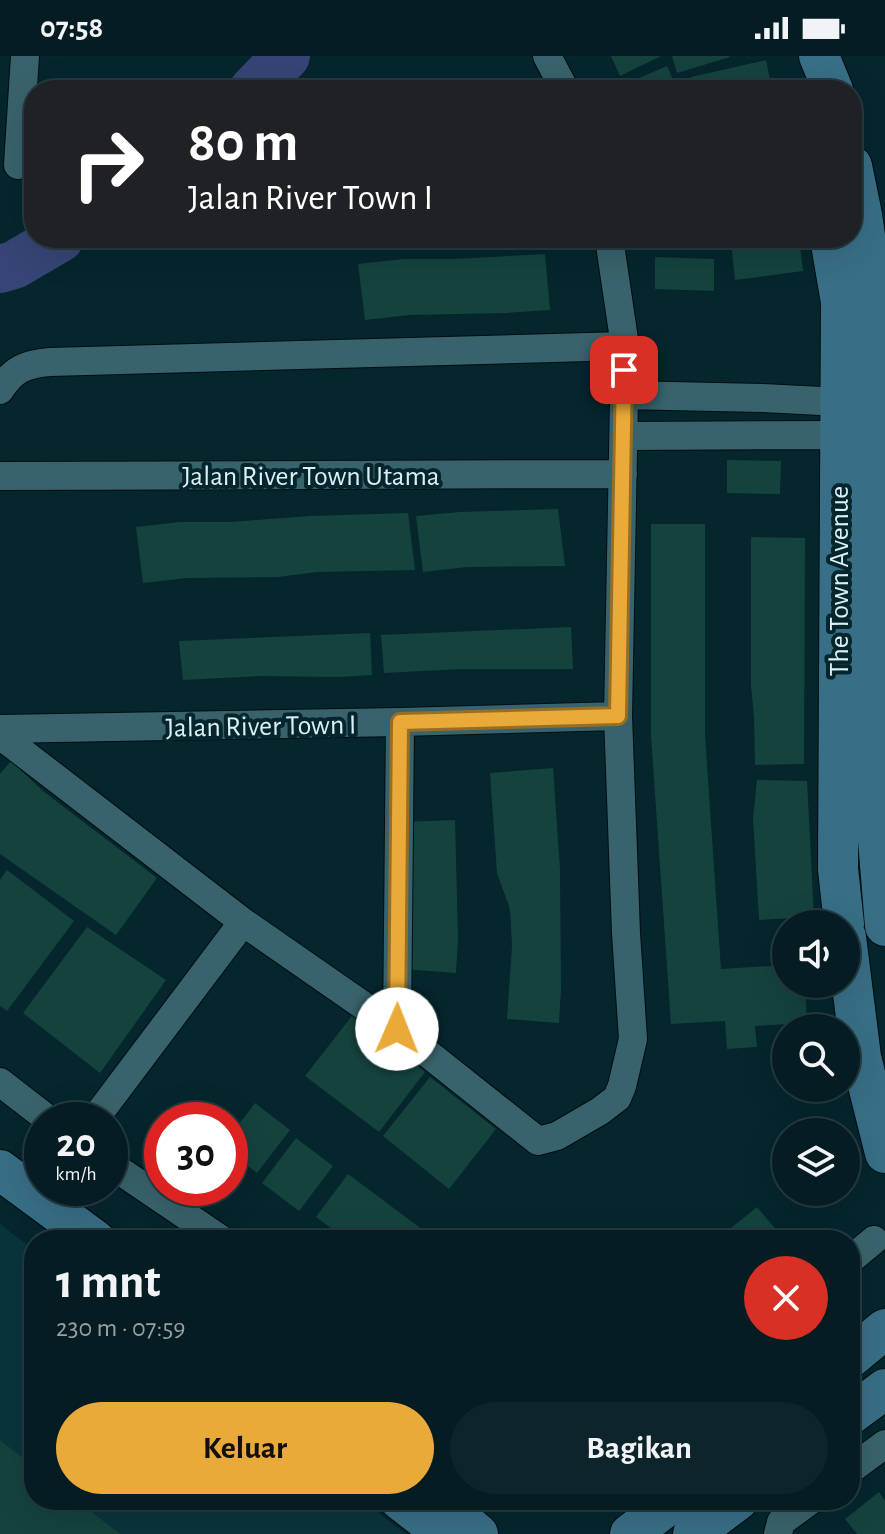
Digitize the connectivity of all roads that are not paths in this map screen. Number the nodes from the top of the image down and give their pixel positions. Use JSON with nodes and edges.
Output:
{"nodes":[{"id":1,"x":25,"y":56,"type":"edge"},
{"id":2,"x":547,"y":56,"type":"edge"},
{"id":3,"x":792,"y":56,"type":"edge"},
{"id":4,"x":819,"y":56,"type":"edge"},
{"id":5,"x":560,"y":80,"type":"edge"},
{"id":6,"x":799,"y":80,"type":"edge"},
{"id":7,"x":829,"y":80,"type":"edge"},
{"id":8,"x":18,"y":165,"type":"dead end"},
{"id":9,"x":862,"y":215,"type":"edge"},
{"id":10,"x":610,"y":248,"type":"edge"},
{"id":11,"x":832,"y":248,"type":"edge"},
{"id":12,"x":625,"y":346,"type":"junction"},
{"id":13,"x":0,"y":390,"type":"edge"},
{"id":14,"x":623,"y":395,"type":"junction"},
{"id":15,"x":858,"y":419,"type":"junction"},
{"id":16,"x":624,"y":436,"type":"junction"},
{"id":17,"x":623,"y":474,"type":"junction"},
{"id":18,"x":0,"y":476,"type":"edge"},
{"id":19,"x":618,"y":716,"type":"junction"},
{"id":20,"x":400,"y":722,"type":"junction"},
{"id":21,"x":0,"y":729,"type":"edge"},
{"id":22,"x":0,"y":735,"type":"edge"},
{"id":23,"x":842,"y":910,"type":"edge"},
{"id":24,"x":243,"y":922,"type":"junction"},
{"id":25,"x":885,"y":926,"type":"edge"},
{"id":26,"x":854,"y":998,"type":"edge"},
{"id":27,"x":397,"y":1029,"type":"junction"},
{"id":28,"x":0,"y":1082,"type":"edge"},
{"id":29,"x":26,"y":1102,"type":"edge"},
{"id":30,"x":108,"y":1102,"type":"edge"},
{"id":31,"x":885,"y":1153,"type":"edge"},
{"id":32,"x":0,"y":1170,"type":"edge"},
{"id":33,"x":128,"y":1176,"type":"edge"},
{"id":34,"x":0,"y":1203,"type":"edge"},
{"id":35,"x":36,"y":1230,"type":"edge"},
{"id":36,"x":81,"y":1230,"type":"edge"},
{"id":37,"x":207,"y":1230,"type":"edge"},
{"id":38,"x":874,"y":1240,"type":"dead end"},
{"id":39,"x":860,"y":1252,"type":"edge"},
{"id":40,"x":885,"y":1329,"type":"edge"},
{"id":41,"x":860,"y":1350,"type":"edge"},
{"id":42,"x":885,"y":1389,"type":"edge"},
{"id":43,"x":860,"y":1408,"type":"edge"},
{"id":44,"x":885,"y":1444,"type":"edge"},
{"id":45,"x":860,"y":1463,"type":"edge"},
{"id":46,"x":413,"y":1510,"type":"edge"},
{"id":47,"x":450,"y":1510,"type":"edge"},
{"id":48,"x":662,"y":1510,"type":"edge"},
{"id":49,"x":725,"y":1510,"type":"edge"},
{"id":50,"x":797,"y":1510,"type":"edge"},
{"id":51,"x":444,"y":1534,"type":"edge"},
{"id":52,"x":478,"y":1534,"type":"edge"},
{"id":53,"x":630,"y":1534,"type":"edge"},
{"id":54,"x":693,"y":1534,"type":"edge"},
{"id":55,"x":778,"y":1534,"type":"edge"}],
"edges":[{"from":1,"to":8,"type":"street"},
{"from":2,"to":5,"type":"street"},
{"from":3,"to":6,"type":"street"},
{"from":4,"to":7,"type":"street"},
{"from":9,"to":15,"type":"street","name":"The Town Avenue"},
{"from":10,"to":12,"type":"street"},
{"from":11,"to":15,"type":"street","name":"The Town Avenue"},
{"from":12,"to":13,"type":"street"},
{"from":12,"to":14,"type":"street"},
{"from":14,"to":15,"type":"street"},
{"from":14,"to":16,"type":"street"},
{"from":15,"to":16,"type":"street"},
{"from":15,"to":23,"type":"street","name":"The Town Avenue"},
{"from":15,"to":25,"type":"street","name":"The Town Avenue"},
{"from":16,"to":17,"type":"street"},
{"from":17,"to":18,"type":"street","name":"Jalan River Town Utama"},
{"from":17,"to":19,"type":"street"},
{"from":19,"to":20,"type":"street","name":"Jalan River Town I"},
{"from":19,"to":27,"type":"street"},
{"from":20,"to":21,"type":"street","name":"Jalan River Town I"},
{"from":20,"to":27,"type":"street"},
{"from":22,"to":24,"type":"street"},
{"from":24,"to":27,"type":"street"},
{"from":24,"to":30,"type":"street"},
{"from":26,"to":31,"type":"street"},
{"from":28,"to":29,"type":"street"},
{"from":32,"to":36,"type":"street"},
{"from":33,"to":37,"type":"street"},
{"from":34,"to":35,"type":"street"},
{"from":38,"to":39,"type":"street"},
{"from":40,"to":41,"type":"street"},
{"from":42,"to":43,"type":"street"},
{"from":44,"to":45,"type":"street"},
{"from":46,"to":51,"type":"street"},
{"from":47,"to":52,"type":"street"},
{"from":48,"to":53,"type":"street"},
{"from":49,"to":54,"type":"street"},
{"from":50,"to":55,"type":"street"}]}
